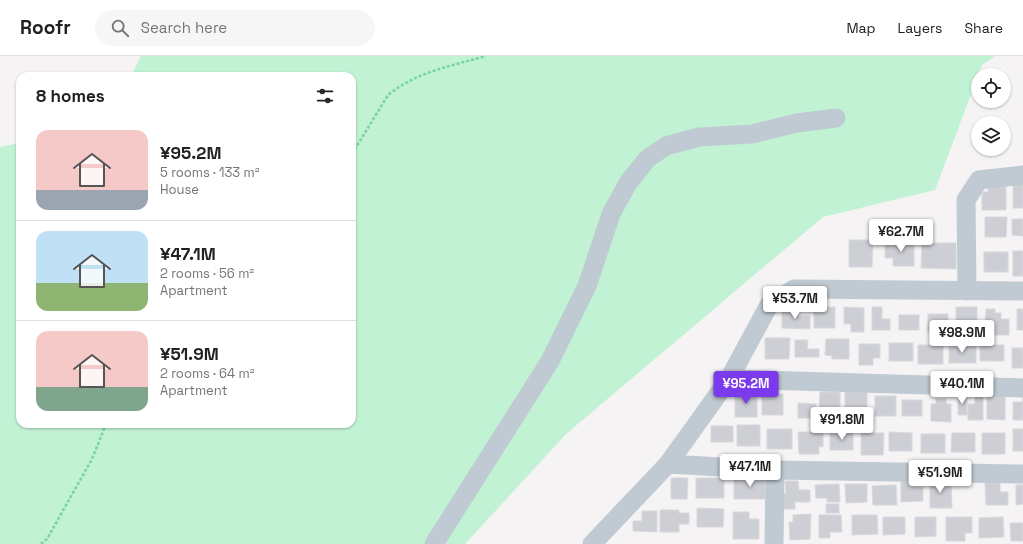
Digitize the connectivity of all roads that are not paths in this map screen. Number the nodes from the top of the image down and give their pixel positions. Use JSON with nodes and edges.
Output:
{"nodes":[{"id":1,"x":836,"y":118,"type":"dead end"},
{"id":2,"x":1023,"y":175,"type":"edge"},
{"id":3,"x":967,"y":291,"type":"junction"},
{"id":4,"x":1023,"y":291,"type":"edge"},
{"id":5,"x":729,"y":379,"type":"junction"},
{"id":6,"x":1023,"y":388,"type":"edge"},
{"id":7,"x":668,"y":464,"type":"junction"},
{"id":8,"x":775,"y":470,"type":"junction"},
{"id":9,"x":1023,"y":474,"type":"edge"},
{"id":10,"x":434,"y":544,"type":"edge"},
{"id":11,"x":592,"y":544,"type":"edge"},
{"id":12,"x":774,"y":544,"type":"edge"}],
"edges":[{"from":1,"to":10,"type":"street"},
{"from":2,"to":3,"type":"street"},
{"from":3,"to":4,"type":"street"},
{"from":3,"to":5,"type":"street"},
{"from":5,"to":6,"type":"street"},
{"from":5,"to":7,"type":"street"},
{"from":7,"to":8,"type":"street"},
{"from":7,"to":11,"type":"street"},
{"from":8,"to":9,"type":"street"},
{"from":8,"to":12,"type":"street"}]}
